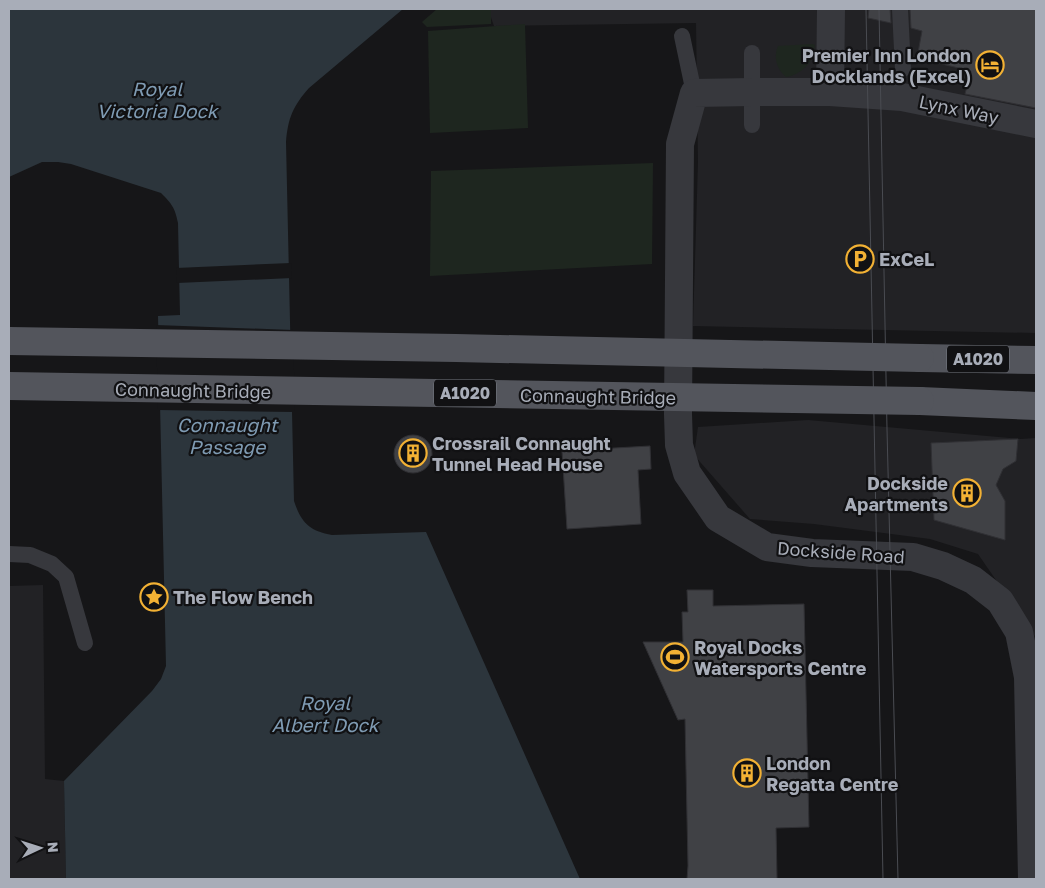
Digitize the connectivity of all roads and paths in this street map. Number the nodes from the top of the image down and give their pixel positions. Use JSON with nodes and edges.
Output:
{"nodes":[{"id":1,"x":831,"y":9,"type":"edge"},
{"id":2,"x":900,"y":9,"type":"edge"},
{"id":3,"x":682,"y":36,"type":"dead end"},
{"id":4,"x":752,"y":53,"type":"dead end"},
{"id":5,"x":903,"y":69,"type":"dead end"},
{"id":6,"x":752,"y":92,"type":"junction"},
{"id":7,"x":830,"y":92,"type":"junction"},
{"id":8,"x":694,"y":93,"type":"junction"},
{"id":9,"x":1036,"y":124,"type":"edge"},
{"id":10,"x":752,"y":125,"type":"dead end"},
{"id":11,"x":9,"y":341,"type":"edge"},
{"id":12,"x":1036,"y":360,"type":"edge"},
{"id":13,"x":9,"y":386,"type":"edge"},
{"id":14,"x":1036,"y":406,"type":"edge"},
{"id":15,"x":9,"y":554,"type":"edge"},
{"id":16,"x":85,"y":643,"type":"dead end"},
{"id":17,"x":1032,"y":879,"type":"edge"}],
"edges":[{"from":1,"to":7,"type":"street"},
{"from":2,"to":5,"type":"lane"},
{"from":3,"to":8,"type":"lane"},
{"from":4,"to":6,"type":"lane"},
{"from":6,"to":7,"type":"street","name":"Lynx Way"},
{"from":6,"to":8,"type":"street","name":"Lynx Way"},
{"from":6,"to":10,"type":"lane"},
{"from":7,"to":9,"type":"street","name":"Lynx Way"},
{"from":8,"to":17,"type":"street","name":"Dockside Road"},
{"from":11,"to":12,"type":"main road","number":"A1020","bridge":true},
{"from":13,"to":14,"type":"main road","name":"Connaught Bridge","number":"A1020","bridge":true},
{"from":15,"to":16,"type":"lane"}]}
